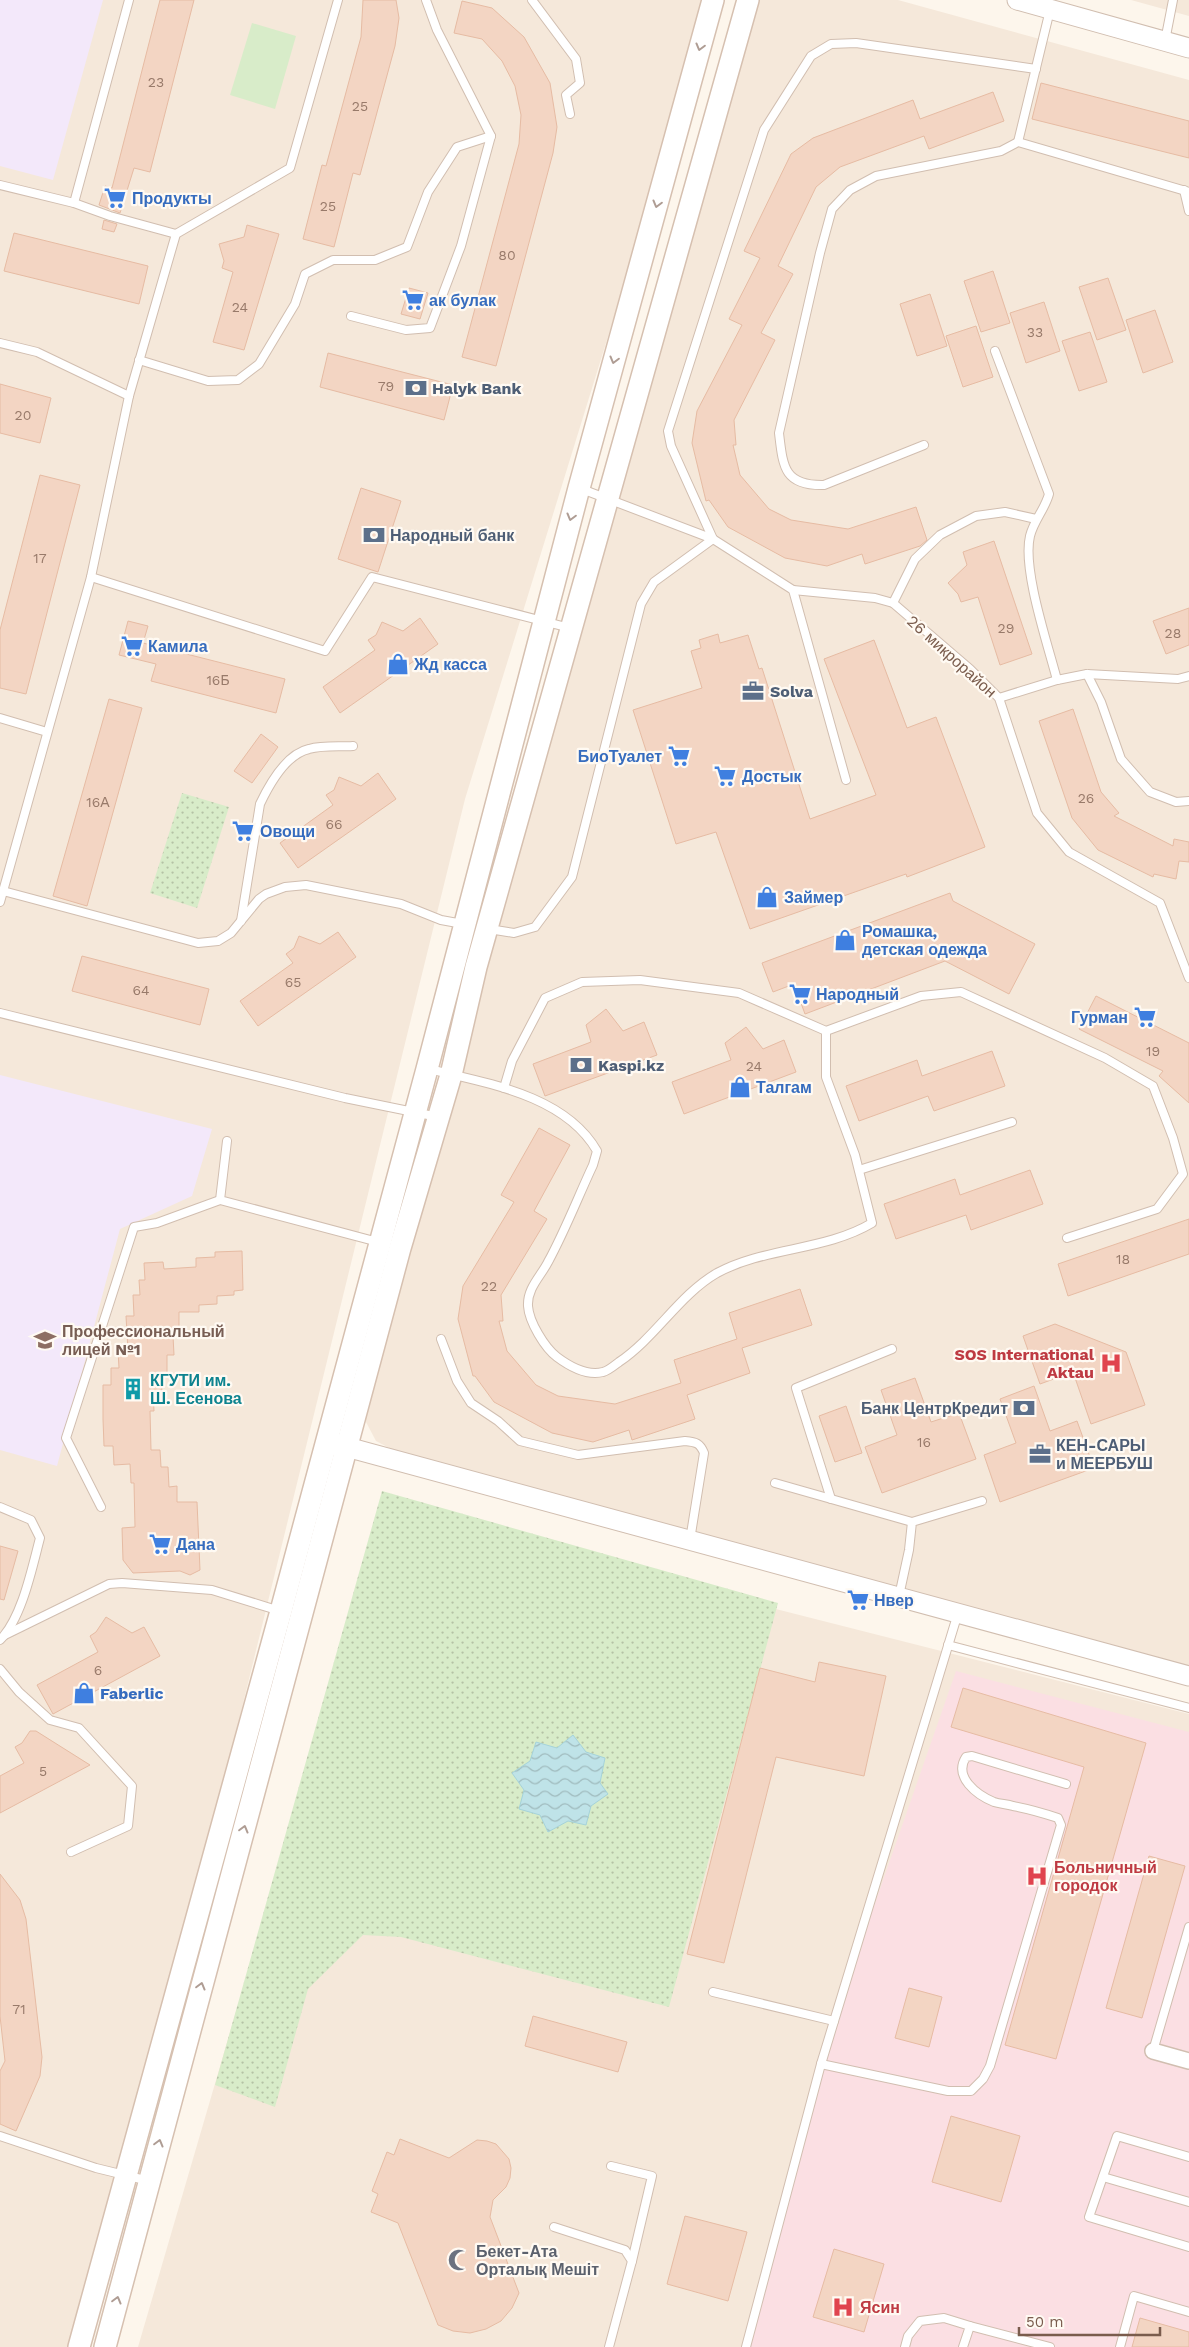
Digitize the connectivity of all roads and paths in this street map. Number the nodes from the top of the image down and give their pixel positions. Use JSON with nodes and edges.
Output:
{"nodes":[{"id":1,"x":129,"y":0,"type":"edge"},
{"id":2,"x":338,"y":0,"type":"edge"},
{"id":3,"x":426,"y":0,"type":"edge"},
{"id":4,"x":532,"y":0,"type":"edge"},
{"id":5,"x":713,"y":0,"type":"edge"},
{"id":6,"x":748,"y":0,"type":"edge"},
{"id":7,"x":1017,"y":0,"type":"edge"},
{"id":8,"x":1173,"y":0,"type":"edge"},
{"id":9,"x":1050,"y":9,"type":"junction"},
{"id":10,"x":1165,"y":41,"type":"junction"},
{"id":11,"x":1189,"y":48,"type":"edge"},
{"id":12,"x":1036,"y":69,"type":"junction"},
{"id":13,"x":570,"y":114,"type":"dead end"},
{"id":14,"x":491,"y":136,"type":"junction"},
{"id":15,"x":1018,"y":142,"type":"junction"},
{"id":16,"x":0,"y":185,"type":"edge"},
{"id":17,"x":1186,"y":191,"type":"edge"},
{"id":18,"x":74,"y":203,"type":"junction"},
{"id":19,"x":1189,"y":211,"type":"edge"},
{"id":20,"x":176,"y":234,"type":"junction"},
{"id":21,"x":351,"y":316,"type":"dead end"},
{"id":22,"x":0,"y":343,"type":"edge"},
{"id":23,"x":996,"y":351,"type":"dead end"},
{"id":24,"x":139,"y":360,"type":"junction"},
{"id":25,"x":129,"y":396,"type":"junction"},
{"id":26,"x":924,"y":446,"type":"dead end"},
{"id":27,"x":579,"y":488,"type":"junction"},
{"id":28,"x":607,"y":500,"type":"junction"},
{"id":29,"x":1036,"y":518,"type":"junction"},
{"id":30,"x":713,"y":538,"type":"junction"},
{"id":31,"x":91,"y":577,"type":"junction"},
{"id":32,"x":793,"y":590,"type":"junction"},
{"id":33,"x":893,"y":603,"type":"junction"},
{"id":34,"x":544,"y":619,"type":"junction"},
{"id":35,"x":572,"y":628,"type":"junction"},
{"id":36,"x":1086,"y":674,"type":"junction"},
{"id":37,"x":1189,"y":676,"type":"edge"},
{"id":38,"x":1057,"y":680,"type":"junction"},
{"id":39,"x":999,"y":698,"type":"junction"},
{"id":40,"x":0,"y":718,"type":"edge"},
{"id":41,"x":47,"y":732,"type":"junction"},
{"id":42,"x":353,"y":746,"type":"dead end"},
{"id":43,"x":846,"y":780,"type":"dead end"},
{"id":44,"x":1189,"y":801,"type":"edge"},
{"id":45,"x":3,"y":891,"type":"junction"},
{"id":46,"x":0,"y":902,"type":"edge"},
{"id":47,"x":240,"y":923,"type":"junction"},
{"id":48,"x":476,"y":926,"type":"junction"},
{"id":49,"x":1189,"y":978,"type":"edge"},
{"id":50,"x":0,"y":1013,"type":"edge"},
{"id":51,"x":826,"y":1030,"type":"junction"},
{"id":52,"x":427,"y":1069,"type":"junction"},
{"id":53,"x":451,"y":1075,"type":"junction"},
{"id":54,"x":504,"y":1088,"type":"junction"},
{"id":55,"x":414,"y":1112,"type":"junction"},
{"id":56,"x":438,"y":1117,"type":"junction"},
{"id":57,"x":1012,"y":1122,"type":"dead end"},
{"id":58,"x":227,"y":1141,"type":"dead end"},
{"id":59,"x":859,"y":1170,"type":"junction"},
{"id":60,"x":220,"y":1200,"type":"junction"},
{"id":61,"x":1067,"y":1238,"type":"dead end"},
{"id":62,"x":390,"y":1245,"type":"junction"},
{"id":63,"x":441,"y":1338,"type":"dead end"},
{"id":64,"x":892,"y":1349,"type":"dead end"},
{"id":65,"x":326,"y":1441,"type":"junction"},
{"id":66,"x":346,"y":1447,"type":"junction"},
{"id":67,"x":775,"y":1483,"type":"dead end"},
{"id":68,"x":831,"y":1499,"type":"junction"},
{"id":69,"x":982,"y":1501,"type":"dead end"},
{"id":70,"x":0,"y":1507,"type":"edge"},
{"id":71,"x":102,"y":1507,"type":"dead end"},
{"id":72,"x":912,"y":1522,"type":"junction"},
{"id":73,"x":690,"y":1540,"type":"junction"},
{"id":74,"x":898,"y":1596,"type":"junction"},
{"id":75,"x":958,"y":1613,"type":"junction"},
{"id":76,"x":291,"y":1614,"type":"junction"},
{"id":77,"x":3,"y":1638,"type":"edge"},
{"id":78,"x":948,"y":1645,"type":"junction"},
{"id":79,"x":0,"y":1668,"type":"edge"},
{"id":80,"x":1189,"y":1676,"type":"edge"},
{"id":81,"x":1189,"y":1708,"type":"edge"},
{"id":82,"x":1066,"y":1784,"type":"dead end"},
{"id":83,"x":71,"y":1852,"type":"dead end"},
{"id":84,"x":1189,"y":1927,"type":"edge"},
{"id":85,"x":713,"y":1992,"type":"dead end"},
{"id":86,"x":834,"y":2021,"type":"junction"},
{"id":87,"x":1153,"y":2050,"type":"joint"},
{"id":88,"x":1189,"y":2061,"type":"edge"},
{"id":89,"x":821,"y":2064,"type":"junction"},
{"id":90,"x":0,"y":2136,"type":"edge"},
{"id":91,"x":1189,"y":2157,"type":"edge"},
{"id":92,"x":611,"y":2166,"type":"dead end"},
{"id":93,"x":126,"y":2176,"type":"junction"},
{"id":94,"x":1103,"y":2177,"type":"junction"},
{"id":95,"x":149,"y":2181,"type":"junction"},
{"id":96,"x":1189,"y":2202,"type":"edge"},
{"id":97,"x":554,"y":2227,"type":"dead end"},
{"id":98,"x":1189,"y":2247,"type":"edge"},
{"id":99,"x":632,"y":2261,"type":"junction"},
{"id":100,"x":1189,"y":2312,"type":"edge"},
{"id":101,"x":970,"y":2326,"type":"junction"},
{"id":102,"x":79,"y":2347,"type":"edge"},
{"id":103,"x":105,"y":2347,"type":"edge"},
{"id":104,"x":609,"y":2347,"type":"edge"},
{"id":105,"x":746,"y":2347,"type":"edge"},
{"id":106,"x":905,"y":2347,"type":"edge"},
{"id":107,"x":963,"y":2347,"type":"edge"},
{"id":108,"x":1050,"y":2347,"type":"edge"},
{"id":109,"x":1120,"y":2347,"type":"edge"}],
"edges":[{"from":1,"to":18,"type":"lane"},
{"from":2,"to":20,"type":"lane"},
{"from":3,"to":14,"type":"lane"},
{"from":4,"to":13,"type":"lane"},
{"from":5,"to":27,"type":"main road","one_way":true},
{"from":6,"to":28,"type":"main road"},
{"from":7,"to":9,"type":"street"},
{"from":8,"to":10,"type":"lane"},
{"from":9,"to":10,"type":"street"},
{"from":9,"to":12,"type":"lane"},
{"from":10,"to":11,"type":"street"},
{"from":12,"to":15,"type":"lane"},
{"from":12,"to":30,"type":"lane"},
{"from":14,"to":21,"type":"lane"},
{"from":14,"to":24,"type":"lane"},
{"from":15,"to":17,"type":"lane"},
{"from":15,"to":26,"type":"lane"},
{"from":16,"to":18,"type":"lane"},
{"from":17,"to":19,"type":"lane"},
{"from":18,"to":20,"type":"lane"},
{"from":20,"to":24,"type":"lane"},
{"from":22,"to":25,"type":"lane"},
{"from":23,"to":29,"type":"lane"},
{"from":24,"to":25,"type":"lane"},
{"from":25,"to":31,"type":"lane"},
{"from":27,"to":28,"type":"lane"},
{"from":27,"to":34,"type":"main road","one_way":true},
{"from":28,"to":30,"type":"lane"},
{"from":28,"to":35,"type":"main road"},
{"from":29,"to":33,"type":"lane"},
{"from":29,"to":38,"type":"lane"},
{"from":30,"to":32,"type":"lane"},
{"from":30,"to":48,"type":"lane"},
{"from":31,"to":34,"type":"lane"},
{"from":31,"to":41,"type":"lane"},
{"from":32,"to":33,"type":"lane","name":"26 микрорайон"},
{"from":32,"to":43,"type":"lane"},
{"from":33,"to":39,"type":"lane","name":"26 микрорайон"},
{"from":34,"to":35,"type":"lane"},
{"from":34,"to":48,"type":"main road"},
{"from":35,"to":48,"type":"main road"},
{"from":36,"to":37,"type":"lane"},
{"from":36,"to":38,"type":"lane"},
{"from":36,"to":44,"type":"lane"},
{"from":38,"to":39,"type":"lane"},
{"from":39,"to":49,"type":"lane","name":"26 микрорайон"},
{"from":40,"to":41,"type":"lane"},
{"from":41,"to":45,"type":"lane"},
{"from":42,"to":47,"type":"lane"},
{"from":45,"to":46,"type":"lane"},
{"from":45,"to":47,"type":"lane"},
{"from":47,"to":48,"type":"lane"},
{"from":48,"to":52,"type":"main road"},
{"from":48,"to":53,"type":"main road"},
{"from":50,"to":55,"type":"lane"},
{"from":51,"to":54,"type":"lane"},
{"from":51,"to":59,"type":"lane"},
{"from":51,"to":61,"type":"lane"},
{"from":52,"to":53,"type":"lane"},
{"from":52,"to":55,"type":"main road"},
{"from":53,"to":54,"type":"lane"},
{"from":53,"to":56,"type":"main road"},
{"from":54,"to":59,"type":"lane"},
{"from":55,"to":56,"type":"lane"},
{"from":55,"to":62,"type":"main road"},
{"from":56,"to":62,"type":"main road"},
{"from":57,"to":59,"type":"lane"},
{"from":58,"to":60,"type":"lane"},
{"from":60,"to":62,"type":"lane"},
{"from":60,"to":71,"type":"lane"},
{"from":62,"to":65,"type":"main road"},
{"from":62,"to":66,"type":"main road"},
{"from":63,"to":73,"type":"lane"},
{"from":64,"to":68,"type":"lane"},
{"from":65,"to":66,"type":"street"},
{"from":65,"to":76,"type":"main road"},
{"from":66,"to":73,"type":"street"},
{"from":66,"to":76,"type":"main road"},
{"from":67,"to":68,"type":"lane"},
{"from":68,"to":72,"type":"lane"},
{"from":69,"to":72,"type":"lane"},
{"from":70,"to":77,"type":"lane"},
{"from":72,"to":74,"type":"lane"},
{"from":73,"to":74,"type":"street"},
{"from":74,"to":75,"type":"street"},
{"from":75,"to":78,"type":"lane"},
{"from":75,"to":80,"type":"street"},
{"from":76,"to":77,"type":"lane"},
{"from":76,"to":93,"type":"main road"},
{"from":95,"to":76,"type":"main road","one_way":true},
{"from":78,"to":81,"type":"lane"},
{"from":78,"to":86,"type":"lane"},
{"from":79,"to":83,"type":"lane"},
{"from":82,"to":89,"type":"lane"},
{"from":84,"to":87,"type":"lane"},
{"from":85,"to":86,"type":"lane"},
{"from":86,"to":89,"type":"lane"},
{"from":87,"to":88,"type":"street"},
{"from":89,"to":105,"type":"lane"},
{"from":90,"to":93,"type":"lane"},
{"from":91,"to":94,"type":"lane"},
{"from":92,"to":99,"type":"lane"},
{"from":93,"to":95,"type":"lane"},
{"from":93,"to":102,"type":"main road"},
{"from":94,"to":96,"type":"lane"},
{"from":94,"to":98,"type":"lane"},
{"from":103,"to":95,"type":"main road","one_way":true},
{"from":97,"to":99,"type":"lane"},
{"from":99,"to":104,"type":"lane"},
{"from":100,"to":109,"type":"lane"},
{"from":101,"to":106,"type":"lane"},
{"from":101,"to":107,"type":"lane"},
{"from":101,"to":108,"type":"lane"}]}
